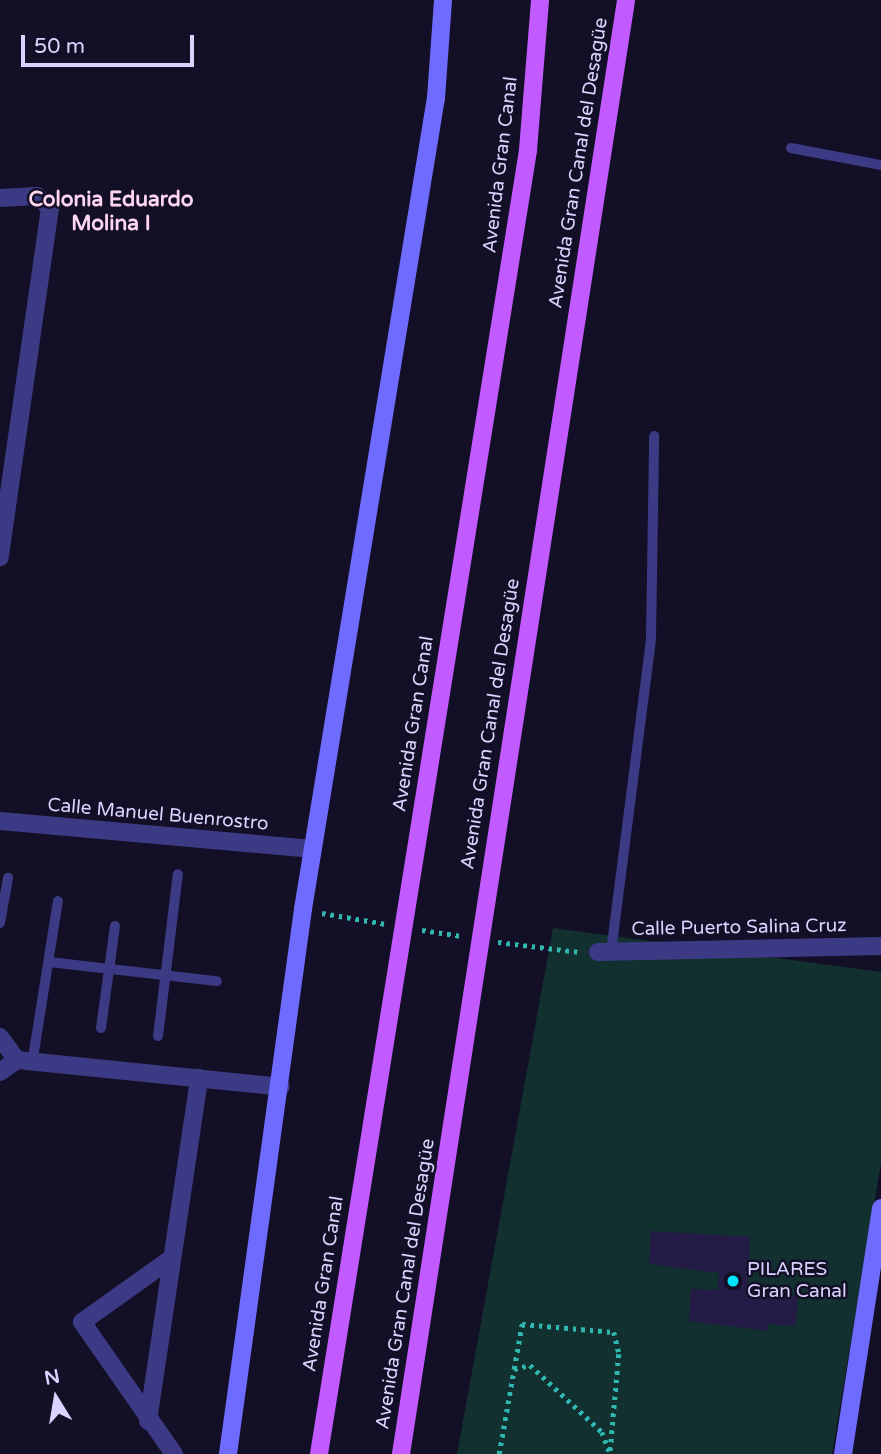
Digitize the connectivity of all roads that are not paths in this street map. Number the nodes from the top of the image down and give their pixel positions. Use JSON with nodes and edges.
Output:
{"nodes":[{"id":1,"x":443,"y":0,"type":"edge"},
{"id":2,"x":540,"y":0,"type":"edge"},
{"id":3,"x":626,"y":0,"type":"edge"},
{"id":4,"x":791,"y":148,"type":"dead end"},
{"id":5,"x":881,"y":165,"type":"edge"},
{"id":6,"x":0,"y":198,"type":"edge"},
{"id":7,"x":654,"y":436,"type":"dead end"},
{"id":8,"x":0,"y":557,"type":"edge"},
{"id":9,"x":0,"y":821,"type":"edge"},
{"id":10,"x":313,"y":849,"type":"junction"},
{"id":11,"x":178,"y":874,"type":"dead end"},
{"id":12,"x":8,"y":877,"type":"dead end"},
{"id":13,"x":58,"y":901,"type":"dead end"},
{"id":14,"x":0,"y":923,"type":"edge"},
{"id":15,"x":115,"y":926,"type":"dead end"},
{"id":16,"x":881,"y":946,"type":"edge"},
{"id":17,"x":604,"y":952,"type":"joint"},
{"id":18,"x":49,"y":962,"type":"junction"},
{"id":19,"x":109,"y":971,"type":"junction"},
{"id":20,"x":166,"y":976,"type":"junction"},
{"id":21,"x":217,"y":981,"type":"dead end"},
{"id":22,"x":101,"y":1028,"type":"dead end"},
{"id":23,"x":158,"y":1037,"type":"dead end"},
{"id":24,"x":0,"y":1038,"type":"edge"},
{"id":25,"x":25,"y":1059,"type":"junction"},
{"id":26,"x":0,"y":1072,"type":"edge"},
{"id":27,"x":199,"y":1078,"type":"junction"},
{"id":28,"x":281,"y":1087,"type":"junction"},
{"id":29,"x":881,"y":1208,"type":"edge"},
{"id":30,"x":169,"y":1260,"type":"junction"},
{"id":31,"x":148,"y":1421,"type":"junction"},
{"id":32,"x":174,"y":1454,"type":"edge"},
{"id":33,"x":228,"y":1454,"type":"edge"},
{"id":34,"x":318,"y":1454,"type":"edge"},
{"id":35,"x":401,"y":1454,"type":"edge"},
{"id":36,"x":843,"y":1454,"type":"edge"}],
"edges":[{"from":1,"to":10,"type":"street"},
{"from":2,"to":34,"type":"main road","name":"Avenida Gran Canal"},
{"from":3,"to":35,"type":"main road","name":"Avenida Gran Canal del Desagüe"},
{"from":4,"to":5,"type":"lane"},
{"from":6,"to":8,"type":"street"},
{"from":7,"to":17,"type":"lane"},
{"from":9,"to":10,"type":"street","name":"Calle Manuel Buenrostro"},
{"from":10,"to":28,"type":"street"},
{"from":11,"to":20,"type":"lane"},
{"from":12,"to":14,"type":"lane"},
{"from":13,"to":18,"type":"lane"},
{"from":15,"to":19,"type":"lane"},
{"from":16,"to":17,"type":"street","name":"Calle Puerto Salina Cruz"},
{"from":18,"to":19,"type":"lane"},
{"from":18,"to":25,"type":"lane"},
{"from":19,"to":20,"type":"lane"},
{"from":19,"to":22,"type":"lane"},
{"from":20,"to":21,"type":"lane"},
{"from":20,"to":23,"type":"lane"},
{"from":24,"to":25,"type":"street"},
{"from":25,"to":26,"type":"street"},
{"from":25,"to":27,"type":"street"},
{"from":27,"to":28,"type":"street"},
{"from":27,"to":30,"type":"street"},
{"from":28,"to":33,"type":"street"},
{"from":29,"to":36,"type":"street"},
{"from":30,"to":31,"type":"street"},
{"from":30,"to":31,"type":"street"},
{"from":31,"to":32,"type":"street"}]}
